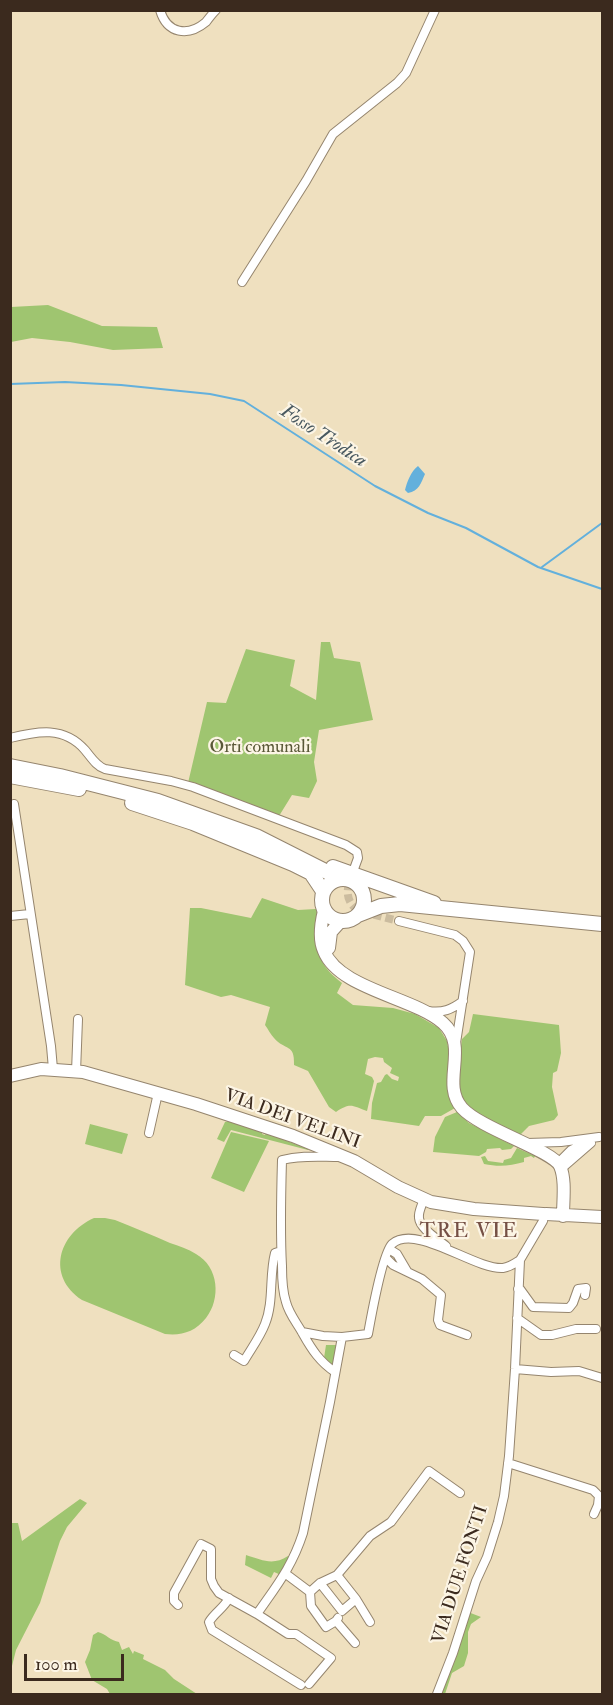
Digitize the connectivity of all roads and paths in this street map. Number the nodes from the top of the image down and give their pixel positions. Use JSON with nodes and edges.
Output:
{"nodes":[{"id":1,"x":160,"y":10,"type":"edge"},
{"id":2,"x":216,"y":10,"type":"edge"},
{"id":3,"x":435,"y":10,"type":"edge"},
{"id":4,"x":242,"y":282,"type":"dead end"},
{"id":5,"x":10,"y":738,"type":"edge"},
{"id":6,"x":10,"y":766,"type":"edge"},
{"id":7,"x":10,"y":776,"type":"edge"},
{"id":8,"x":14,"y":804,"type":"dead end"},
{"id":9,"x":256,"y":836,"type":"junction"},
{"id":10,"x":354,"y":869,"type":"tunnel mouth"},
{"id":11,"x":341,"y":879,"type":"junction"},
{"id":12,"x":361,"y":889,"type":"junction"},
{"id":13,"x":323,"y":891,"type":"junction"},
{"id":14,"x":324,"y":911,"type":"junction"},
{"id":15,"x":458,"y":911,"type":"junction"},
{"id":16,"x":30,"y":914,"type":"junction"},
{"id":17,"x":358,"y":915,"type":"junction"},
{"id":18,"x":10,"y":916,"type":"edge"},
{"id":19,"x":399,"y":921,"type":"tunnel mouth"},
{"id":20,"x":340,"y":922,"type":"junction"},
{"id":21,"x":603,"y":924,"type":"edge"},
{"id":22,"x":330,"y":961,"type":"junction"},
{"id":23,"x":463,"y":1001,"type":"junction"},
{"id":24,"x":422,"y":1010,"type":"junction"},
{"id":25,"x":78,"y":1019,"type":"dead end"},
{"id":26,"x":455,"y":1045,"type":"junction"},
{"id":27,"x":53,"y":1069,"type":"junction"},
{"id":28,"x":76,"y":1072,"type":"junction"},
{"id":29,"x":10,"y":1076,"type":"edge"},
{"id":30,"x":158,"y":1094,"type":"junction"},
{"id":31,"x":149,"y":1133,"type":"dead end"},
{"id":32,"x":601,"y":1136,"type":"edge"},
{"id":33,"x":522,"y":1143,"type":"junction"},
{"id":34,"x":345,"y":1158,"type":"junction"},
{"id":35,"x":560,"y":1166,"type":"junction"},
{"id":36,"x":424,"y":1199,"type":"junction"},
{"id":37,"x":562,"y":1216,"type":"junction"},
{"id":38,"x":603,"y":1217,"type":"edge"},
{"id":39,"x":540,"y":1219,"type":"junction"},
{"id":40,"x":281,"y":1251,"type":"junction"},
{"id":41,"x":456,"y":1253,"type":"junction"},
{"id":42,"x":388,"y":1254,"type":"junction"},
{"id":43,"x":520,"y":1260,"type":"junction"},
{"id":44,"x":518,"y":1289,"type":"junction"},
{"id":45,"x":585,"y":1295,"type":"dead end"},
{"id":46,"x":516,"y":1318,"type":"junction"},
{"id":47,"x":596,"y":1329,"type":"dead end"},
{"id":48,"x":302,"y":1332,"type":"junction"},
{"id":49,"x":467,"y":1335,"type":"dead end"},
{"id":50,"x":342,"y":1338,"type":"junction"},
{"id":51,"x":234,"y":1355,"type":"dead end"},
{"id":52,"x":515,"y":1370,"type":"junction"},
{"id":53,"x":335,"y":1372,"type":"junction"},
{"id":54,"x":603,"y":1378,"type":"edge"},
{"id":55,"x":508,"y":1463,"type":"junction"},
{"id":56,"x":460,"y":1493,"type":"dead end"},
{"id":57,"x":594,"y":1514,"type":"dead end"},
{"id":58,"x":286,"y":1574,"type":"junction"},
{"id":59,"x":337,"y":1575,"type":"junction"},
{"id":60,"x":320,"y":1583,"type":"junction"},
{"id":61,"x":310,"y":1592,"type":"junction"},
{"id":62,"x":229,"y":1598,"type":"junction"},
{"id":63,"x":356,"y":1599,"type":"junction"},
{"id":64,"x":178,"y":1605,"type":"dead end"},
{"id":65,"x":342,"y":1611,"type":"junction"},
{"id":66,"x":257,"y":1614,"type":"junction"},
{"id":67,"x":336,"y":1621,"type":"junction"},
{"id":68,"x":370,"y":1622,"type":"dead end"},
{"id":69,"x":355,"y":1643,"type":"dead end"},
{"id":70,"x":437,"y":1695,"type":"edge"}],
"edges":[{"from":1,"to":2,"type":"street"},
{"from":3,"to":4,"type":"street"},
{"from":5,"to":10,"type":"street"},
{"from":6,"to":9,"type":"main road"},
{"from":7,"to":13,"type":"main road"},
{"from":8,"to":16,"type":"street"},
{"from":9,"to":11,"type":"main road"},
{"from":9,"to":15,"type":"main road"},
{"from":11,"to":12,"type":"main road"},
{"from":11,"to":13,"type":"main road"},
{"from":12,"to":15,"type":"main road"},
{"from":12,"to":17,"type":"main road"},
{"from":13,"to":14,"type":"main road"},
{"from":14,"to":20,"type":"main road"},
{"from":14,"to":22,"type":"street"},
{"from":15,"to":17,"type":"main road"},
{"from":15,"to":21,"type":"main road"},
{"from":16,"to":18,"type":"street"},
{"from":16,"to":27,"type":"street"},
{"from":17,"to":20,"type":"main road"},
{"from":19,"to":23,"type":"street"},
{"from":20,"to":22,"type":"street"},
{"from":22,"to":24,"type":"street"},
{"from":23,"to":24,"type":"street"},
{"from":23,"to":26,"type":"street"},
{"from":24,"to":26,"type":"street"},
{"from":25,"to":28,"type":"street"},
{"from":26,"to":33,"type":"street"},
{"from":27,"to":28,"type":"street","name":"VIA DEI VELINI"},
{"from":27,"to":29,"type":"street","name":"VIA DEI VELINI"},
{"from":28,"to":30,"type":"street","name":"VIA DEI VELINI"},
{"from":30,"to":31,"type":"street"},
{"from":30,"to":34,"type":"street","name":"VIA DEI VELINI"},
{"from":32,"to":33,"type":"street"},
{"from":32,"to":35,"type":"street"},
{"from":33,"to":35,"type":"street"},
{"from":34,"to":36,"type":"street","name":"VIA DEI VELINI"},
{"from":34,"to":40,"type":"street"},
{"from":35,"to":37,"type":"street"},
{"from":36,"to":39,"type":"street","name":"VIA DEI VELINI"},
{"from":36,"to":41,"type":"street"},
{"from":37,"to":38,"type":"street","name":"VIA DEI VELINI"},
{"from":37,"to":39,"type":"street","name":"VIA DEI VELINI"},
{"from":39,"to":43,"type":"street","name":"VIA DUE FONTI"},
{"from":40,"to":48,"type":"street"},
{"from":40,"to":51,"type":"street"},
{"from":41,"to":42,"type":"street"},
{"from":41,"to":43,"type":"street"},
{"from":42,"to":49,"type":"street"},
{"from":42,"to":50,"type":"street"},
{"from":43,"to":44,"type":"street","name":"VIA DUE FONTI"},
{"from":44,"to":45,"type":"street"},
{"from":44,"to":46,"type":"street","name":"VIA DUE FONTI"},
{"from":46,"to":47,"type":"street"},
{"from":46,"to":52,"type":"street","name":"VIA DUE FONTI"},
{"from":48,"to":50,"type":"street"},
{"from":48,"to":53,"type":"street"},
{"from":50,"to":53,"type":"street"},
{"from":52,"to":54,"type":"street"},
{"from":52,"to":55,"type":"street","name":"VIA DUE FONTI"},
{"from":53,"to":58,"type":"street"},
{"from":55,"to":57,"type":"street"},
{"from":55,"to":70,"type":"street","name":"VIA DUE FONTI"},
{"from":56,"to":59,"type":"street"},
{"from":58,"to":61,"type":"street"},
{"from":58,"to":66,"type":"street"},
{"from":59,"to":60,"type":"street"},
{"from":59,"to":63,"type":"street"},
{"from":60,"to":61,"type":"street"},
{"from":60,"to":65,"type":"street"},
{"from":61,"to":67,"type":"street"},
{"from":62,"to":64,"type":"street"},
{"from":62,"to":66,"type":"street"},
{"from":62,"to":66,"type":"street"},
{"from":63,"to":65,"type":"street"},
{"from":63,"to":68,"type":"street"},
{"from":65,"to":67,"type":"street"},
{"from":67,"to":69,"type":"street"}]}
